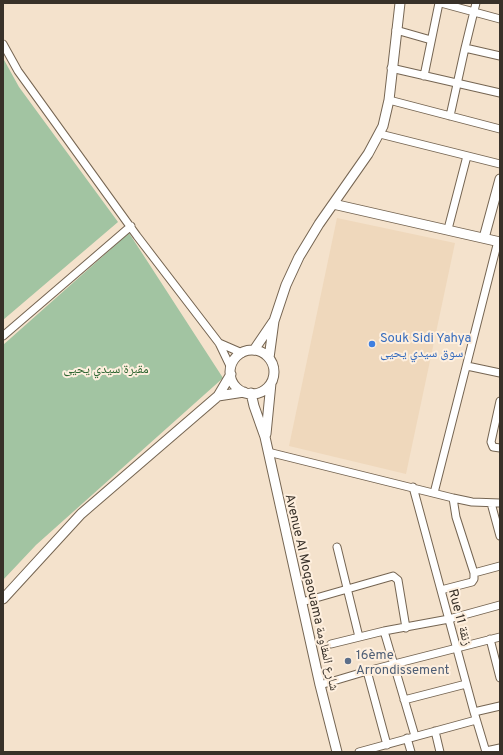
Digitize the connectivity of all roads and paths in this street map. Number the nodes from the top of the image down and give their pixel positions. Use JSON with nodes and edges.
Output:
{"nodes":[{"id":1,"x":400,"y":3,"type":"edge"},
{"id":2,"x":440,"y":3,"type":"edge"},
{"id":3,"x":476,"y":3,"type":"edge"},
{"id":4,"x":474,"y":12,"type":"junction"},
{"id":5,"x":500,"y":19,"type":"edge"},
{"id":6,"x":396,"y":30,"type":"junction"},
{"id":7,"x":431,"y":40,"type":"junction"},
{"id":8,"x":3,"y":44,"type":"edge"},
{"id":9,"x":464,"y":48,"type":"junction"},
{"id":10,"x":500,"y":56,"type":"edge"},
{"id":11,"x":392,"y":68,"type":"junction"},
{"id":12,"x":424,"y":76,"type":"junction"},
{"id":13,"x":456,"y":83,"type":"junction"},
{"id":14,"x":500,"y":93,"type":"edge"},
{"id":15,"x":389,"y":100,"type":"junction"},
{"id":16,"x":450,"y":116,"type":"junction"},
{"id":17,"x":500,"y":129,"type":"edge"},
{"id":18,"x":380,"y":134,"type":"junction"},
{"id":19,"x":466,"y":156,"type":"junction"},
{"id":20,"x":500,"y":164,"type":"edge"},
{"id":21,"x":500,"y":179,"type":"edge"},
{"id":22,"x":333,"y":204,"type":"junction"},
{"id":23,"x":131,"y":226,"type":"junction"},
{"id":24,"x":448,"y":230,"type":"junction"},
{"id":25,"x":484,"y":238,"type":"junction"},
{"id":26,"x":499,"y":239,"type":"edge"},
{"id":27,"x":274,"y":321,"type":"junction"},
{"id":28,"x":3,"y":336,"type":"edge"},
{"id":29,"x":219,"y":343,"type":"junction"},
{"id":30,"x":254,"y":350,"type":"junction"},
{"id":31,"x":242,"y":353,"type":"junction"},
{"id":32,"x":269,"y":358,"type":"junction"},
{"id":33,"x":467,"y":366,"type":"junction"},
{"id":34,"x":231,"y":371,"type":"junction"},
{"id":35,"x":500,"y":373,"type":"edge"},
{"id":36,"x":271,"y":383,"type":"junction"},
{"id":37,"x":248,"y":392,"type":"junction"},
{"id":38,"x":218,"y":396,"type":"junction"},
{"id":39,"x":500,"y":401,"type":"edge"},
{"id":40,"x":499,"y":409,"type":"edge"},
{"id":41,"x":265,"y":437,"type":"junction"},
{"id":42,"x":500,"y":448,"type":"edge"},
{"id":43,"x":268,"y":452,"type":"junction"},
{"id":44,"x":413,"y":487,"type":"junction"},
{"id":45,"x":434,"y":493,"type":"junction"},
{"id":46,"x":453,"y":498,"type":"junction"},
{"id":47,"x":491,"y":503,"type":"junction"},
{"id":48,"x":500,"y":504,"type":"edge"},
{"id":49,"x":500,"y":536,"type":"edge"},
{"id":50,"x":337,"y":547,"type":"dead end"},
{"id":51,"x":500,"y":566,"type":"edge"},
{"id":52,"x":474,"y":573,"type":"junction"},
{"id":53,"x":348,"y":589,"type":"junction"},
{"id":54,"x":441,"y":590,"type":"junction"},
{"id":55,"x":3,"y":599,"type":"edge"},
{"id":56,"x":302,"y":602,"type":"junction"},
{"id":57,"x":500,"y":605,"type":"edge"},
{"id":58,"x":449,"y":619,"type":"junction"},
{"id":59,"x":406,"y":628,"type":"junction"},
{"id":60,"x":384,"y":631,"type":"junction"},
{"id":61,"x":359,"y":637,"type":"junction"},
{"id":62,"x":500,"y":637,"type":"edge"},
{"id":63,"x":490,"y":639,"type":"junction"},
{"id":64,"x":332,"y":644,"type":"dead end"},
{"id":65,"x":457,"y":648,"type":"junction"},
{"id":66,"x":394,"y":664,"type":"junction"},
{"id":67,"x":367,"y":671,"type":"junction"},
{"id":68,"x":500,"y":678,"type":"edge"},
{"id":69,"x":466,"y":684,"type":"junction"},
{"id":70,"x":320,"y":685,"type":"junction"},
{"id":71,"x":404,"y":700,"type":"junction"},
{"id":72,"x":500,"y":706,"type":"edge"},
{"id":73,"x":474,"y":712,"type":"junction"},
{"id":74,"x":476,"y":720,"type":"junction"},
{"id":75,"x":436,"y":731,"type":"junction"},
{"id":76,"x":415,"y":736,"type":"junction"},
{"id":77,"x":407,"y":738,"type":"junction"},
{"id":78,"x":387,"y":745,"type":"junction"},
{"id":79,"x":500,"y":748,"type":"edge"},
{"id":80,"x":336,"y":752,"type":"edge"},
{"id":81,"x":359,"y":752,"type":"edge"},
{"id":82,"x":411,"y":752,"type":"edge"},
{"id":83,"x":440,"y":752,"type":"edge"},
{"id":84,"x":486,"y":752,"type":"edge"}],
"edges":[{"from":1,"to":6,"type":"main road"},
{"from":2,"to":4,"type":"street"},
{"from":2,"to":7,"type":"street"},
{"from":3,"to":4,"type":"street"},
{"from":4,"to":5,"type":"street"},
{"from":4,"to":9,"type":"street"},
{"from":6,"to":7,"type":"street"},
{"from":6,"to":11,"type":"main road"},
{"from":7,"to":12,"type":"street"},
{"from":8,"to":23,"type":"street"},
{"from":9,"to":10,"type":"street"},
{"from":9,"to":13,"type":"street"},
{"from":11,"to":12,"type":"street"},
{"from":11,"to":15,"type":"main road"},
{"from":12,"to":13,"type":"street"},
{"from":13,"to":14,"type":"street"},
{"from":13,"to":16,"type":"street"},
{"from":15,"to":16,"type":"street"},
{"from":15,"to":18,"type":"main road"},
{"from":16,"to":17,"type":"street"},
{"from":18,"to":19,"type":"street"},
{"from":18,"to":22,"type":"main road"},
{"from":19,"to":20,"type":"street"},
{"from":19,"to":24,"type":"street"},
{"from":21,"to":25,"type":"main road"},
{"from":22,"to":24,"type":"main road"},
{"from":22,"to":27,"type":"main road"},
{"from":23,"to":28,"type":"street"},
{"from":23,"to":29,"type":"street"},
{"from":24,"to":25,"type":"main road"},
{"from":25,"to":26,"type":"main road"},
{"from":26,"to":33,"type":"street"},
{"from":27,"to":30,"type":"main road"},
{"from":27,"to":32,"type":"main road"},
{"from":29,"to":31,"type":"street"},
{"from":29,"to":34,"type":"street"},
{"from":30,"to":31,"type":"main road"},
{"from":30,"to":32,"type":"main road"},
{"from":31,"to":34,"type":"main road"},
{"from":32,"to":36,"type":"main road"},
{"from":33,"to":35,"type":"street"},
{"from":33,"to":45,"type":"street"},
{"from":34,"to":37,"type":"main road"},
{"from":34,"to":38,"type":"main road"},
{"from":36,"to":37,"type":"main road"},
{"from":36,"to":41,"type":"main road","name":"Avenue Al Moqaouama شارع المقاومة"},
{"from":37,"to":38,"type":"main road"},
{"from":37,"to":41,"type":"main road","name":"Avenue Al Moqaouama شارع المقاومة"},
{"from":38,"to":55,"type":"main road"},
{"from":39,"to":40,"type":"street"},
{"from":40,"to":42,"type":"street"},
{"from":41,"to":43,"type":"main road","name":"Avenue Al Moqaouama شارع المقاومة"},
{"from":43,"to":44,"type":"street"},
{"from":43,"to":56,"type":"main road","name":"Avenue Al Moqaouama شارع المقاومة"},
{"from":44,"to":45,"type":"street"},
{"from":44,"to":54,"type":"street","name":"Rue 11 زنقة"},
{"from":45,"to":46,"type":"street"},
{"from":46,"to":47,"type":"street"},
{"from":46,"to":52,"type":"street"},
{"from":47,"to":48,"type":"street"},
{"from":47,"to":49,"type":"street"},
{"from":50,"to":53,"type":"street"},
{"from":51,"to":52,"type":"street"},
{"from":52,"to":54,"type":"street"},
{"from":53,"to":56,"type":"street"},
{"from":53,"to":59,"type":"street"},
{"from":53,"to":61,"type":"street"},
{"from":54,"to":58,"type":"street","name":"Rue 11 زنقة"},
{"from":56,"to":70,"type":"main road","name":"Avenue Al Moqaouama شارع المقاومة"},
{"from":57,"to":58,"type":"street"},
{"from":58,"to":59,"type":"street"},
{"from":58,"to":65,"type":"street","name":"Rue 11 زنقة"},
{"from":59,"to":60,"type":"street"},
{"from":60,"to":61,"type":"street"},
{"from":60,"to":66,"type":"street"},
{"from":61,"to":64,"type":"street"},
{"from":62,"to":63,"type":"street"},
{"from":63,"to":65,"type":"street"},
{"from":63,"to":68,"type":"street"},
{"from":65,"to":66,"type":"street"},
{"from":65,"to":69,"type":"street","name":"Rue 11 زنقة"},
{"from":66,"to":67,"type":"street"},
{"from":66,"to":71,"type":"street"},
{"from":67,"to":70,"type":"street"},
{"from":67,"to":78,"type":"street"},
{"from":69,"to":71,"type":"street"},
{"from":69,"to":73,"type":"street","name":"Rue 11 زنقة"},
{"from":70,"to":80,"type":"main road","name":"Avenue Al Moqaouama شارع المقاومة"},
{"from":71,"to":76,"type":"street"},
{"from":72,"to":73,"type":"street"},
{"from":73,"to":74,"type":"street","name":"Rue 11 زنقة"},
{"from":74,"to":75,"type":"street"},
{"from":74,"to":84,"type":"street","name":"Rue 11 زنقة"},
{"from":75,"to":76,"type":"street"},
{"from":75,"to":83,"type":"street"},
{"from":76,"to":77,"type":"street"},
{"from":77,"to":78,"type":"street"},
{"from":77,"to":82,"type":"street"},
{"from":78,"to":81,"type":"street"},
{"from":79,"to":84,"type":"street"}]}
